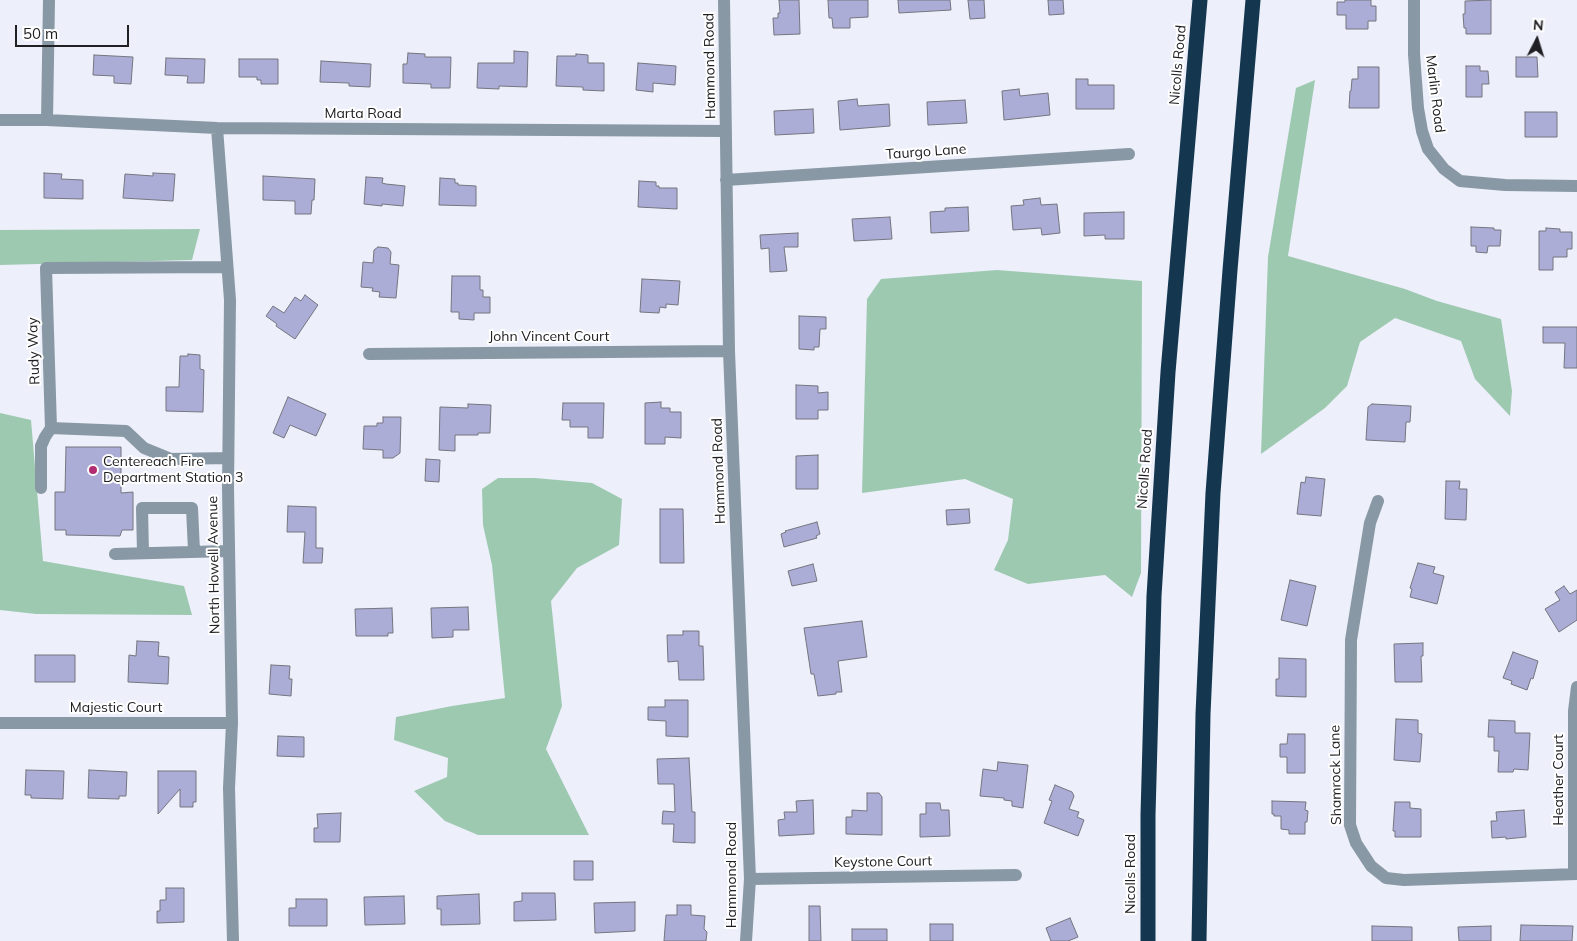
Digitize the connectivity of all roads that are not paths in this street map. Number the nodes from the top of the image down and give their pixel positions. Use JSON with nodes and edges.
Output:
{"nodes":[{"id":1,"x":49,"y":0,"type":"edge"},
{"id":2,"x":724,"y":0,"type":"edge"},
{"id":3,"x":1200,"y":0,"type":"edge"},
{"id":4,"x":1253,"y":0,"type":"edge"},
{"id":5,"x":1414,"y":0,"type":"edge"},
{"id":6,"x":0,"y":120,"type":"edge"},
{"id":7,"x":47,"y":120,"type":"junction"},
{"id":8,"x":217,"y":128,"type":"junction"},
{"id":9,"x":726,"y":131,"type":"junction"},
{"id":10,"x":1128,"y":154,"type":"dead end"},
{"id":11,"x":726,"y":180,"type":"junction"},
{"id":12,"x":1577,"y":186,"type":"edge"},
{"id":13,"x":227,"y":266,"type":"junction"},
{"id":14,"x":729,"y":351,"type":"junction"},
{"id":15,"x":368,"y":354,"type":"dead end"},
{"id":16,"x":51,"y":428,"type":"junction"},
{"id":17,"x":228,"y":458,"type":"junction"},
{"id":18,"x":41,"y":488,"type":"dead end"},
{"id":19,"x":1378,"y":501,"type":"dead end"},
{"id":20,"x":229,"y":550,"type":"junction"},
{"id":21,"x":194,"y":552,"type":"junction"},
{"id":22,"x":143,"y":553,"type":"junction"},
{"id":23,"x":115,"y":554,"type":"dead end"},
{"id":24,"x":1577,"y":687,"type":"edge"},
{"id":25,"x":0,"y":723,"type":"edge"},
{"id":26,"x":232,"y":723,"type":"junction"},
{"id":27,"x":1575,"y":874,"type":"edge"},
{"id":28,"x":1016,"y":875,"type":"dead end"},
{"id":29,"x":750,"y":879,"type":"junction"},
{"id":30,"x":232,"y":941,"type":"edge"},
{"id":31,"x":746,"y":941,"type":"edge"},
{"id":32,"x":1148,"y":941,"type":"edge"},
{"id":33,"x":1199,"y":941,"type":"edge"}],
"edges":[{"from":1,"to":7,"type":"street"},
{"from":2,"to":9,"type":"street","name":"Hammond Road"},
{"from":3,"to":32,"type":"highway","name":"Nicolls Road"},
{"from":4,"to":33,"type":"highway"},
{"from":5,"to":12,"type":"street","name":"Marlin Road"},
{"from":6,"to":7,"type":"street","name":"Marta Road"},
{"from":7,"to":8,"type":"street","name":"Marta Road"},
{"from":8,"to":9,"type":"street","name":"Marta Road"},
{"from":8,"to":13,"type":"street","name":"North Howell Avenue"},
{"from":9,"to":11,"type":"street","name":"Hammond Road"},
{"from":10,"to":11,"type":"street","name":"Taurgo Lane"},
{"from":11,"to":14,"type":"street","name":"Hammond Road"},
{"from":13,"to":16,"type":"street","name":"Rudy Way"},
{"from":13,"to":17,"type":"street","name":"North Howell Avenue"},
{"from":14,"to":15,"type":"street","name":"John Vincent Court"},
{"from":14,"to":29,"type":"street","name":"Hammond Road"},
{"from":16,"to":17,"type":"street"},
{"from":16,"to":18,"type":"street"},
{"from":17,"to":20,"type":"street","name":"North Howell Avenue"},
{"from":19,"to":27,"type":"street","name":"Shamrock Lane"},
{"from":20,"to":21,"type":"street"},
{"from":20,"to":26,"type":"street","name":"North Howell Avenue"},
{"from":21,"to":22,"type":"street"},
{"from":21,"to":22,"type":"street"},
{"from":22,"to":23,"type":"street"},
{"from":24,"to":27,"type":"street","name":"Heather Court"},
{"from":25,"to":26,"type":"street","name":"Majestic Court"},
{"from":26,"to":30,"type":"street","name":"North Howell Avenue"},
{"from":28,"to":29,"type":"street","name":"Keystone Court"},
{"from":29,"to":31,"type":"street","name":"Hammond Road"}]}
